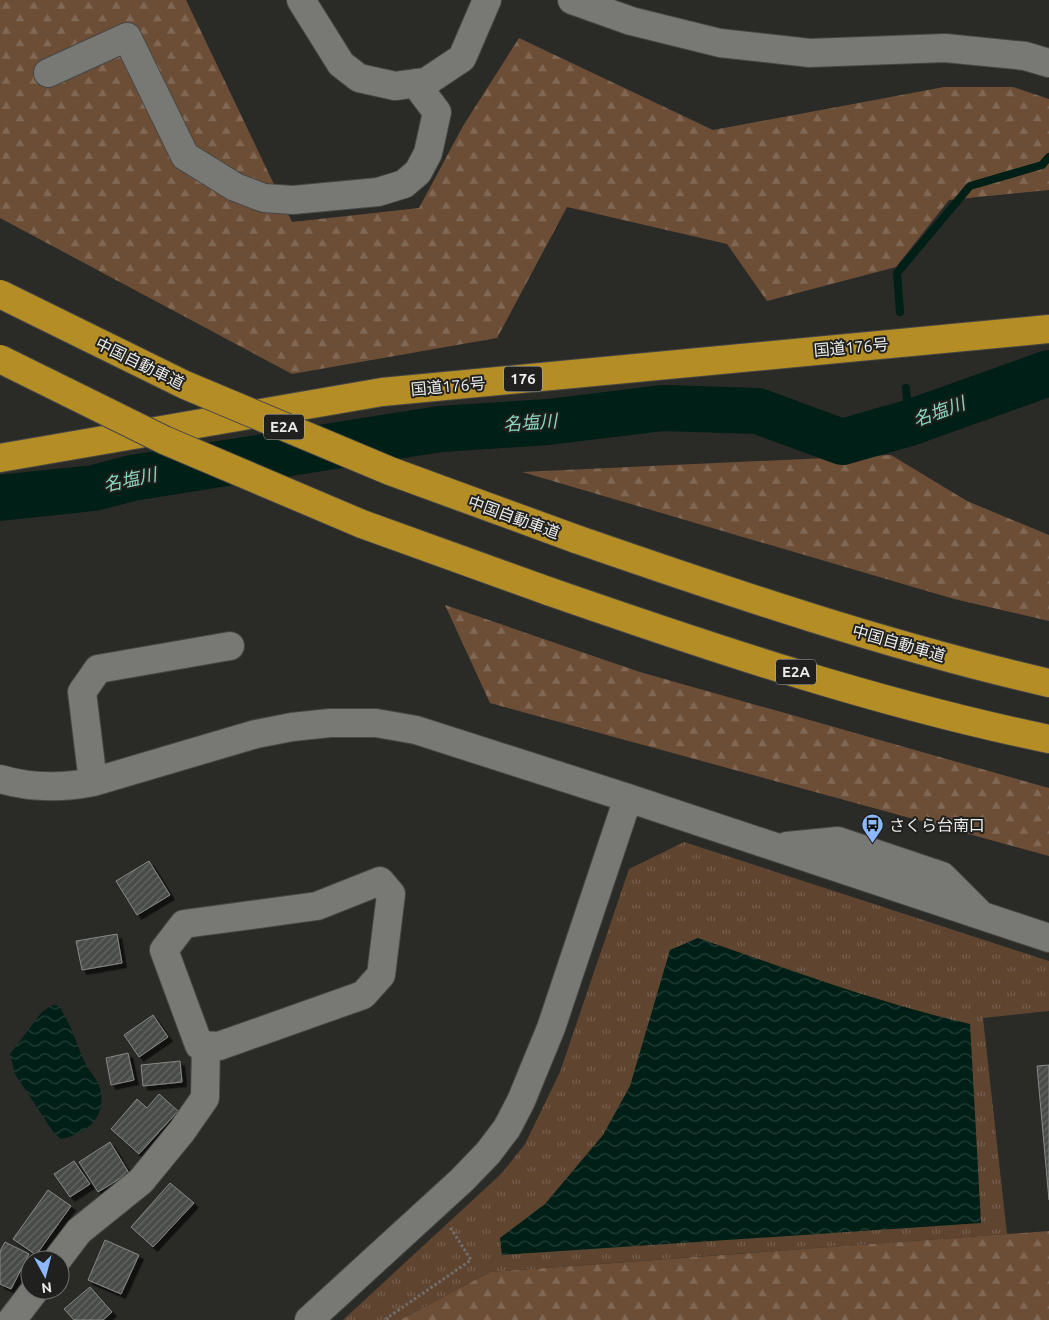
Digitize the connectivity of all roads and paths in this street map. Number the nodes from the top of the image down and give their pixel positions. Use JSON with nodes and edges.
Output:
{"nodes":[{"id":1,"x":301,"y":0,"type":"edge"},
{"id":2,"x":487,"y":0,"type":"edge"},
{"id":3,"x":572,"y":0,"type":"edge"},
{"id":4,"x":1049,"y":63,"type":"edge"},
{"id":5,"x":48,"y":73,"type":"dead end"},
{"id":6,"x":415,"y":83,"type":"junction"},
{"id":7,"x":0,"y":294,"type":"edge"},
{"id":8,"x":1049,"y":329,"type":"edge"},
{"id":9,"x":0,"y":359,"type":"edge"},
{"id":10,"x":0,"y":458,"type":"edge"},
{"id":11,"x":230,"y":646,"type":"dead end"},
{"id":12,"x":1049,"y":683,"type":"edge"},
{"id":13,"x":1049,"y":739,"type":"edge"},
{"id":14,"x":0,"y":779,"type":"edge"},
{"id":15,"x":93,"y":782,"type":"junction"},
{"id":16,"x":628,"y":798,"type":"junction"},
{"id":17,"x":1049,"y":938,"type":"edge"},
{"id":18,"x":206,"y":1045,"type":"junction"},
{"id":19,"x":451,"y":1228,"type":"dead end"},
{"id":20,"x":65,"y":1250,"type":"edge"},
{"id":21,"x":27,"y":1300,"type":"edge"},
{"id":22,"x":12,"y":1320,"type":"edge"},
{"id":23,"x":309,"y":1320,"type":"edge"},
{"id":24,"x":388,"y":1320,"type":"edge"}],
"edges":[{"from":1,"to":6,"type":"street"},
{"from":2,"to":6,"type":"street"},
{"from":3,"to":4,"type":"street"},
{"from":5,"to":6,"type":"street"},
{"from":7,"to":12,"type":"highway","name":"中国自動車道","number":"E2A","bridge":true},
{"from":8,"to":10,"type":"highway","name":"国道176号","number":"176"},
{"from":9,"to":13,"type":"highway","number":"E2A","bridge":true},
{"from":11,"to":15,"type":"street"},
{"from":14,"to":15,"type":"street"},
{"from":15,"to":16,"type":"street"},
{"from":16,"to":17,"type":"street"},
{"from":16,"to":23,"type":"street"},
{"from":18,"to":18,"type":"street"},
{"from":18,"to":20,"type":"street"},
{"from":19,"to":24,"type":"path"},
{"from":21,"to":22,"type":"street"}]}
